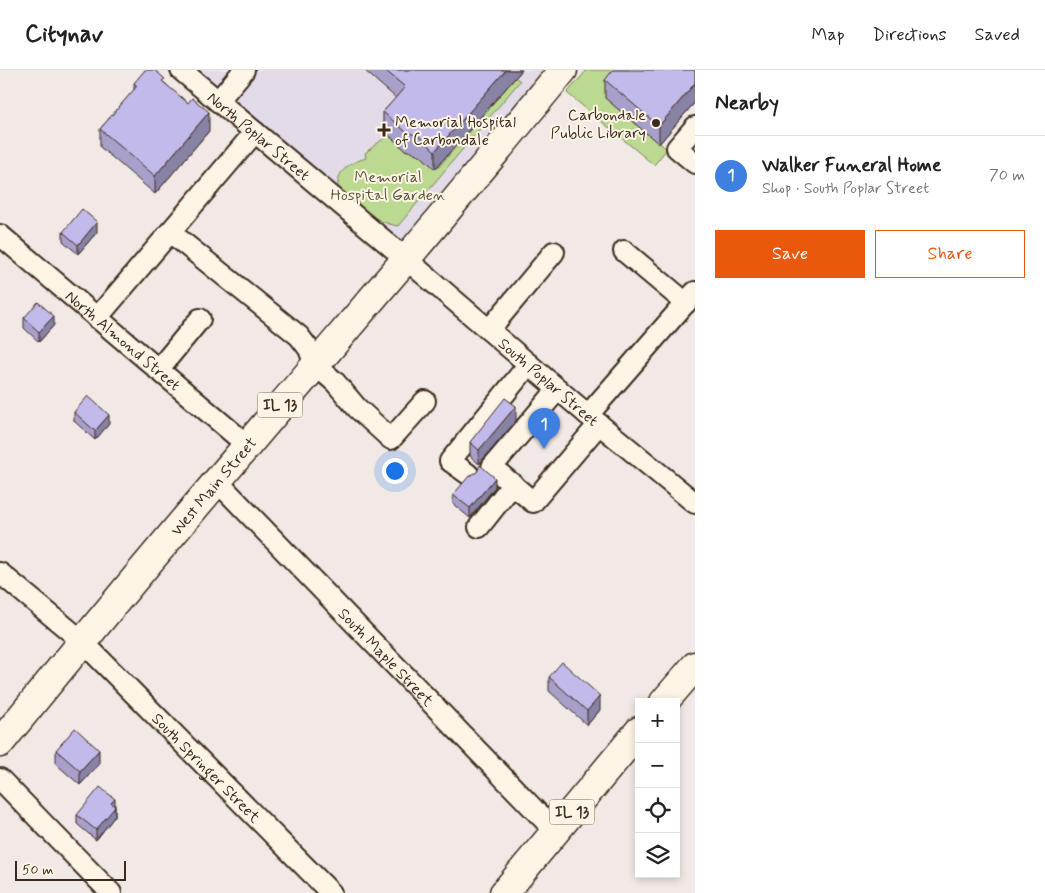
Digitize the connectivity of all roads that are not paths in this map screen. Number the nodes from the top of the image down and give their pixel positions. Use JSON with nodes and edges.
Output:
{"nodes":[{"id":1,"x":181,"y":70,"type":"edge"},
{"id":2,"x":244,"y":70,"type":"edge"},
{"id":3,"x":563,"y":70,"type":"edge"},
{"id":4,"x":218,"y":101,"type":"junction"},
{"id":5,"x":695,"y":127,"type":"edge"},
{"id":6,"x":255,"y":132,"type":"junction"},
{"id":7,"x":695,"y":163,"type":"edge"},
{"id":8,"x":170,"y":232,"type":"junction"},
{"id":9,"x":0,"y":235,"type":"edge"},
{"id":10,"x":624,"y":251,"type":"dead end"},
{"id":11,"x":554,"y":252,"type":"dead end"},
{"id":12,"x":406,"y":259,"type":"junction"},
{"id":13,"x":691,"y":298,"type":"edge"},
{"id":14,"x":97,"y":318,"type":"junction"},
{"id":15,"x":200,"y":319,"type":"dead end"},
{"id":16,"x":489,"y":330,"type":"junction"},
{"id":17,"x":529,"y":364,"type":"junction"},
{"id":18,"x":315,"y":365,"type":"junction"},
{"id":19,"x":158,"y":370,"type":"junction"},
{"id":20,"x":558,"y":389,"type":"junction"},
{"id":21,"x":425,"y":401,"type":"dead end"},
{"id":22,"x":594,"y":420,"type":"junction"},
{"id":23,"x":247,"y":445,"type":"junction"},
{"id":24,"x":468,"y":474,"type":"edge"},
{"id":25,"x":216,"y":481,"type":"junction"},
{"id":26,"x":513,"y":484,"type":"junction"},
{"id":27,"x":691,"y":492,"type":"edge"},
{"id":28,"x":479,"y":527,"type":"dead end"},
{"id":29,"x":0,"y":573,"type":"edge"},
{"id":30,"x":82,"y":641,"type":"junction"},
{"id":31,"x":695,"y":666,"type":"edge"},
{"id":32,"x":667,"y":698,"type":"edge"},
{"id":33,"x":635,"y":736,"type":"edge"},
{"id":34,"x":0,"y":743,"type":"edge"},
{"id":35,"x":0,"y":780,"type":"edge"},
{"id":36,"x":556,"y":832,"type":"junction"},
{"id":37,"x":111,"y":893,"type":"edge"},
{"id":38,"x":331,"y":893,"type":"edge"},
{"id":39,"x":504,"y":893,"type":"edge"}],
"edges":[{"from":1,"to":4,"type":"street","name":"North Poplar Street"},
{"from":2,"to":4,"type":"street"},
{"from":3,"to":12,"type":"highway","name":"West Main Street","number":"IL 13"},
{"from":4,"to":6,"type":"street","name":"North Poplar Street"},
{"from":5,"to":7,"type":"street"},
{"from":6,"to":8,"type":"street"},
{"from":6,"to":12,"type":"street","name":"North Poplar Street"},
{"from":8,"to":14,"type":"street"},
{"from":8,"to":18,"type":"street"},
{"from":9,"to":14,"type":"street","name":"North Almond Street"},
{"from":10,"to":13,"type":"street"},
{"from":11,"to":16,"type":"street"},
{"from":12,"to":16,"type":"street","name":"South Poplar Street"},
{"from":12,"to":18,"type":"highway","name":"West Main Street","number":"IL 13"},
{"from":13,"to":22,"type":"street"},
{"from":14,"to":19,"type":"street","name":"North Almond Street"},
{"from":15,"to":19,"type":"street"},
{"from":16,"to":17,"type":"street","name":"South Poplar Street"},
{"from":17,"to":20,"type":"street","name":"South Poplar Street"},
{"from":17,"to":24,"type":"street"},
{"from":18,"to":21,"type":"street"},
{"from":18,"to":23,"type":"highway","name":"West Main Street","number":"IL 13"},
{"from":19,"to":23,"type":"street","name":"North Almond Street"},
{"from":20,"to":22,"type":"street","name":"South Poplar Street"},
{"from":20,"to":26,"type":"street"},
{"from":22,"to":26,"type":"street"},
{"from":22,"to":27,"type":"street","name":"South Poplar Street"},
{"from":23,"to":25,"type":"highway","name":"West Main Street","number":"IL 13"},
{"from":25,"to":30,"type":"highway","name":"West Main Street","number":"IL 13"},
{"from":25,"to":36,"type":"street","name":"South Maple Street"},
{"from":26,"to":28,"type":"street"},
{"from":29,"to":30,"type":"street","name":"South Springer Street"},
{"from":30,"to":34,"type":"highway","name":"West Main Street","number":"IL 13"},
{"from":30,"to":38,"type":"street","name":"South Springer Street"},
{"from":31,"to":32,"type":"highway"},
{"from":33,"to":36,"type":"highway","number":"IL 13"},
{"from":35,"to":37,"type":"street"},
{"from":36,"to":39,"type":"highway","number":"IL 13"}]}
